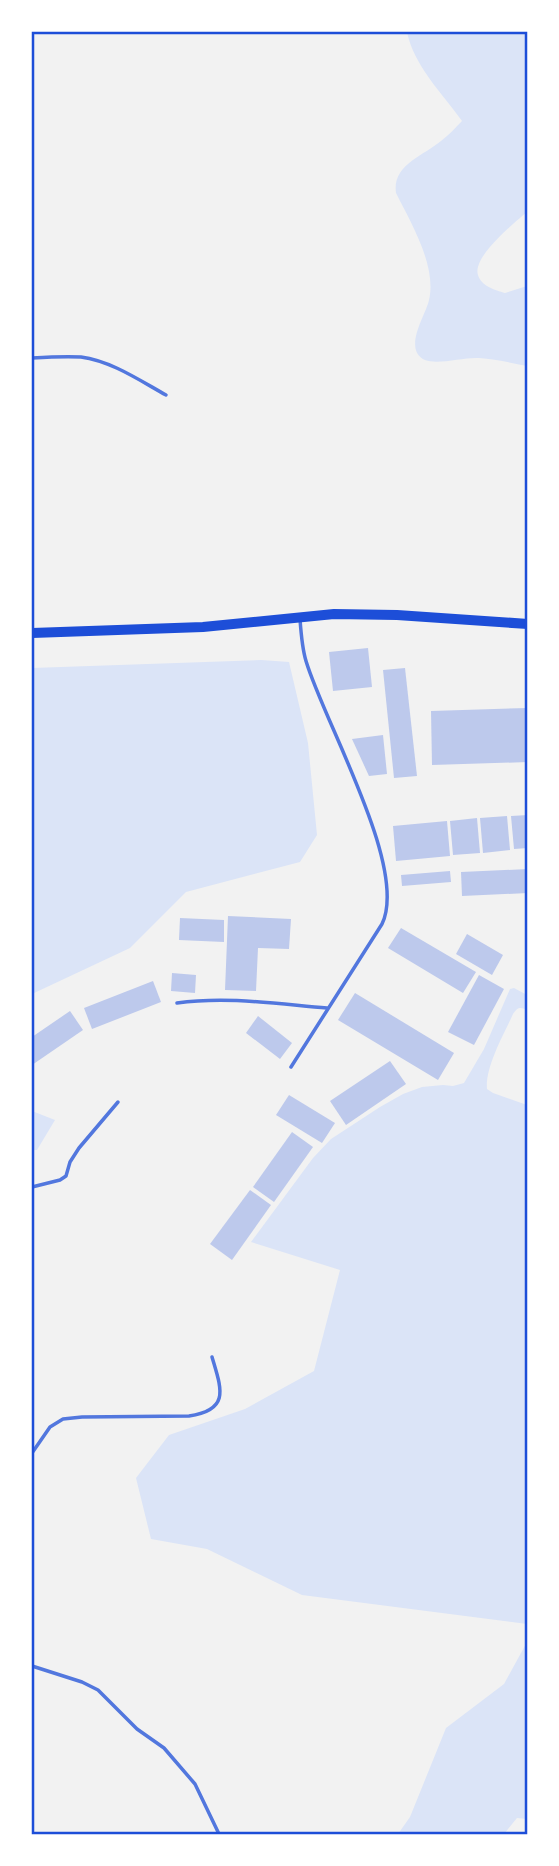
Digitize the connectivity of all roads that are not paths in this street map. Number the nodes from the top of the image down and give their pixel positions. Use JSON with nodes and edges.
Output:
{"nodes":[{"id":1,"x":32,"y":358,"type":"edge"},
{"id":2,"x":166,"y":395,"type":"dead end"},
{"id":3,"x":300,"y":617,"type":"junction"},
{"id":4,"x":527,"y":624,"type":"edge"},
{"id":5,"x":32,"y":633,"type":"edge"},
{"id":6,"x":177,"y":1003,"type":"dead end"},
{"id":7,"x":327,"y":1008,"type":"junction"},
{"id":8,"x":291,"y":1067,"type":"dead end"},
{"id":9,"x":118,"y":1102,"type":"dead end"},
{"id":10,"x":32,"y":1187,"type":"edge"},
{"id":11,"x":212,"y":1357,"type":"dead end"},
{"id":12,"x":32,"y":1453,"type":"edge"},
{"id":13,"x":32,"y":1666,"type":"edge"},
{"id":14,"x":219,"y":1835,"type":"edge"}],
"edges":[{"from":1,"to":2,"type":"lane"},
{"from":3,"to":4,"type":"main road"},
{"from":3,"to":5,"type":"main road"},
{"from":3,"to":7,"type":"lane"},
{"from":6,"to":7,"type":"lane"},
{"from":7,"to":8,"type":"lane"},
{"from":9,"to":10,"type":"lane"},
{"from":11,"to":12,"type":"lane"},
{"from":13,"to":14,"type":"lane"}]}
